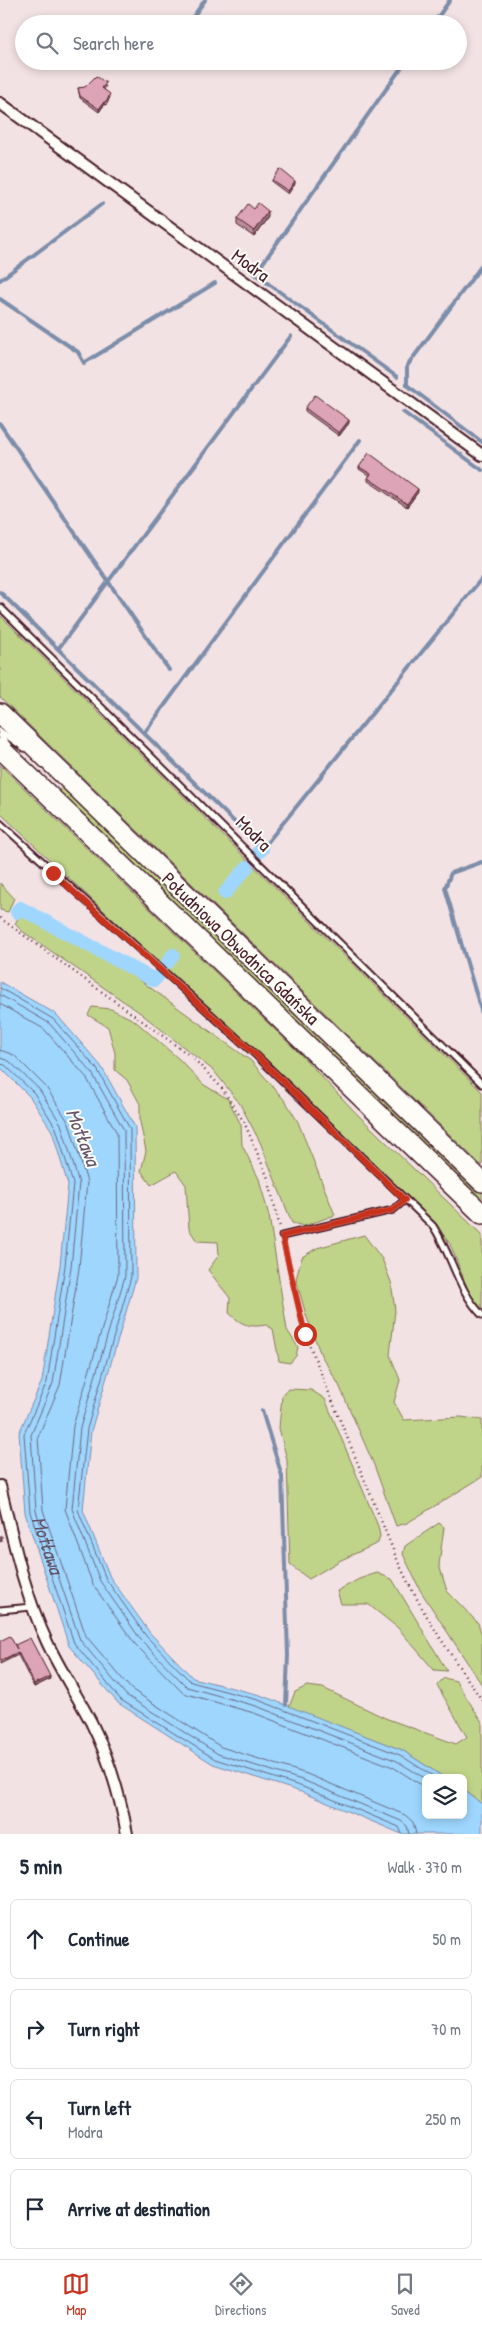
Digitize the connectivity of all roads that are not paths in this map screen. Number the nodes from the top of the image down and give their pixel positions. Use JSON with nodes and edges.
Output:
{"nodes":[{"id":1,"x":0,"y":103,"type":"edge"},
{"id":2,"x":482,"y":455,"type":"edge"},
{"id":3,"x":0,"y":607,"type":"edge"},
{"id":4,"x":0,"y":713,"type":"edge"},
{"id":5,"x":0,"y":731,"type":"edge"},
{"id":6,"x":0,"y":735,"type":"edge"},
{"id":7,"x":0,"y":748,"type":"edge"},
{"id":8,"x":69,"y":780,"type":"junction"},
{"id":9,"x":51,"y":798,"type":"junction"},
{"id":10,"x":0,"y":823,"type":"edge"},
{"id":11,"x":482,"y":1084,"type":"edge"},
{"id":12,"x":482,"y":1182,"type":"edge"},
{"id":13,"x":405,"y":1200,"type":"junction"},
{"id":14,"x":482,"y":1214,"type":"edge"},
{"id":15,"x":282,"y":1236,"type":"road end"},
{"id":16,"x":482,"y":1315,"type":"edge"},
{"id":17,"x":0,"y":1486,"type":"edge"},
{"id":18,"x":32,"y":1607,"type":"junction"},
{"id":19,"x":0,"y":1610,"type":"edge"},
{"id":20,"x":127,"y":1834,"type":"edge"}],
"edges":[{"from":1,"to":2,"type":"street","name":"Modra"},
{"from":3,"to":11,"type":"lane","name":"Modra"},
{"from":4,"to":8,"type":"highway","name":"Południowa Obwodnica Gdańska"},
{"from":5,"to":8,"type":"lane"},
{"from":6,"to":9,"type":"lane"},
{"from":7,"to":9,"type":"highway","name":"Południowa Obwodnica Gdańska"},
{"from":8,"to":12,"type":"highway","name":"Południowa Obwodnica Gdańska"},
{"from":9,"to":14,"type":"highway","name":"Południowa Obwodnica Gdańska"},
{"from":10,"to":13,"type":"lane"},
{"from":13,"to":15,"type":"lane"},
{"from":13,"to":16,"type":"lane"},
{"from":17,"to":18,"type":"street"},
{"from":18,"to":19,"type":"lane"},
{"from":18,"to":20,"type":"street"}]}
